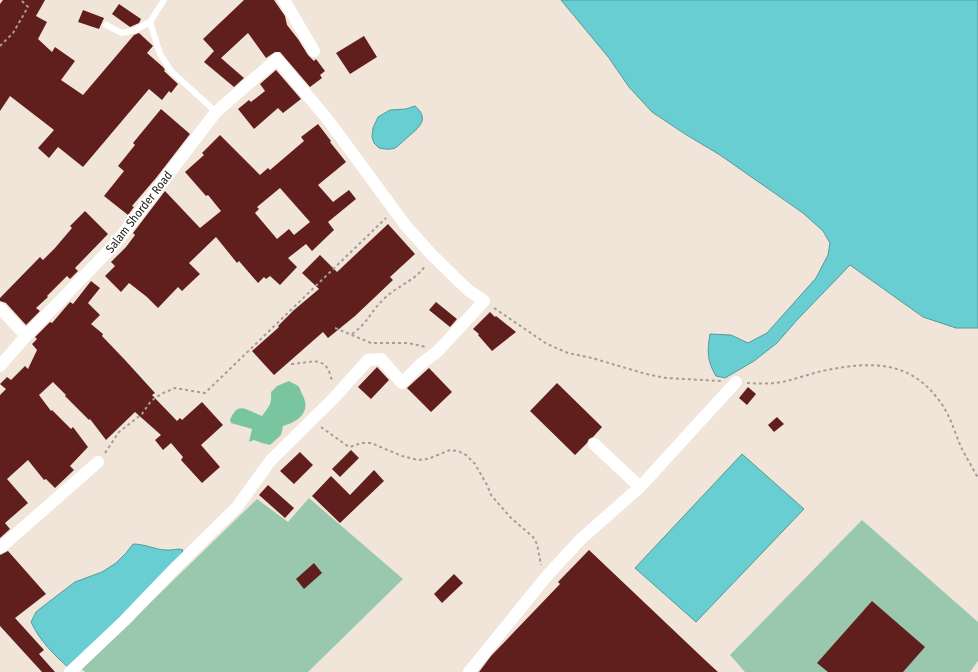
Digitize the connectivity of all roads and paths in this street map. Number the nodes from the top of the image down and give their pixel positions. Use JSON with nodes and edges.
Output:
{"nodes":[{"id":1,"x":21,"y":0,"type":"edge"},
{"id":2,"x":164,"y":0,"type":"edge"},
{"id":3,"x":284,"y":0,"type":"edge"},
{"id":4,"x":150,"y":22,"type":"junction"},
{"id":5,"x":106,"y":25,"type":"dead end"},
{"id":6,"x":0,"y":46,"type":"edge"},
{"id":7,"x":314,"y":51,"type":"dead end"},
{"id":8,"x":216,"y":112,"type":"junction"},
{"id":9,"x":394,"y":211,"type":"junction"},
{"id":10,"x":432,"y":255,"type":"junction"},
{"id":11,"x":484,"y":301,"type":"junction"},
{"id":12,"x":0,"y":308,"type":"edge"},
{"id":13,"x":335,"y":328,"type":"dead end"},
{"id":14,"x":352,"y":334,"type":"junction"},
{"id":15,"x":26,"y":336,"type":"junction"},
{"id":16,"x":438,"y":351,"type":"junction"},
{"id":17,"x":291,"y":364,"type":"dead end"},
{"id":18,"x":0,"y":366,"type":"edge"},
{"id":19,"x":736,"y":382,"type":"junction"},
{"id":20,"x":328,"y":402,"type":"junction"},
{"id":21,"x":312,"y":420,"type":"junction"},
{"id":22,"x":594,"y":444,"type":"dead end"},
{"id":23,"x":98,"y":462,"type":"joint"},
{"id":24,"x":978,"y":478,"type":"edge"},
{"id":25,"x":640,"y":487,"type":"junction"},
{"id":26,"x":0,"y":548,"type":"edge"},
{"id":27,"x":546,"y":577,"type":"junction"},
{"id":28,"x":70,"y":672,"type":"edge"},
{"id":29,"x":469,"y":672,"type":"edge"}],
"edges":[{"from":1,"to":6,"type":"path"},
{"from":2,"to":4,"type":"lane"},
{"from":3,"to":7,"type":"street"},
{"from":4,"to":5,"type":"lane"},
{"from":4,"to":8,"type":"lane"},
{"from":8,"to":9,"type":"street","name":"Salam Shorder Road"},
{"from":8,"to":15,"type":"street","name":"Salam Shorder Road"},
{"from":9,"to":10,"type":"street"},
{"from":9,"to":23,"type":"path"},
{"from":10,"to":11,"type":"street"},
{"from":10,"to":14,"type":"path"},
{"from":11,"to":16,"type":"street"},
{"from":11,"to":19,"type":"path"},
{"from":12,"to":15,"type":"street"},
{"from":13,"to":14,"type":"path"},
{"from":14,"to":16,"type":"path"},
{"from":15,"to":18,"type":"street","name":"Salam Shorder Road"},
{"from":16,"to":20,"type":"street"},
{"from":17,"to":20,"type":"path"},
{"from":19,"to":24,"type":"path"},
{"from":19,"to":25,"type":"street"},
{"from":20,"to":21,"type":"street"},
{"from":21,"to":27,"type":"path"},
{"from":21,"to":28,"type":"street"},
{"from":22,"to":25,"type":"street"},
{"from":23,"to":26,"type":"street"},
{"from":25,"to":27,"type":"street"},
{"from":27,"to":29,"type":"street"}]}
